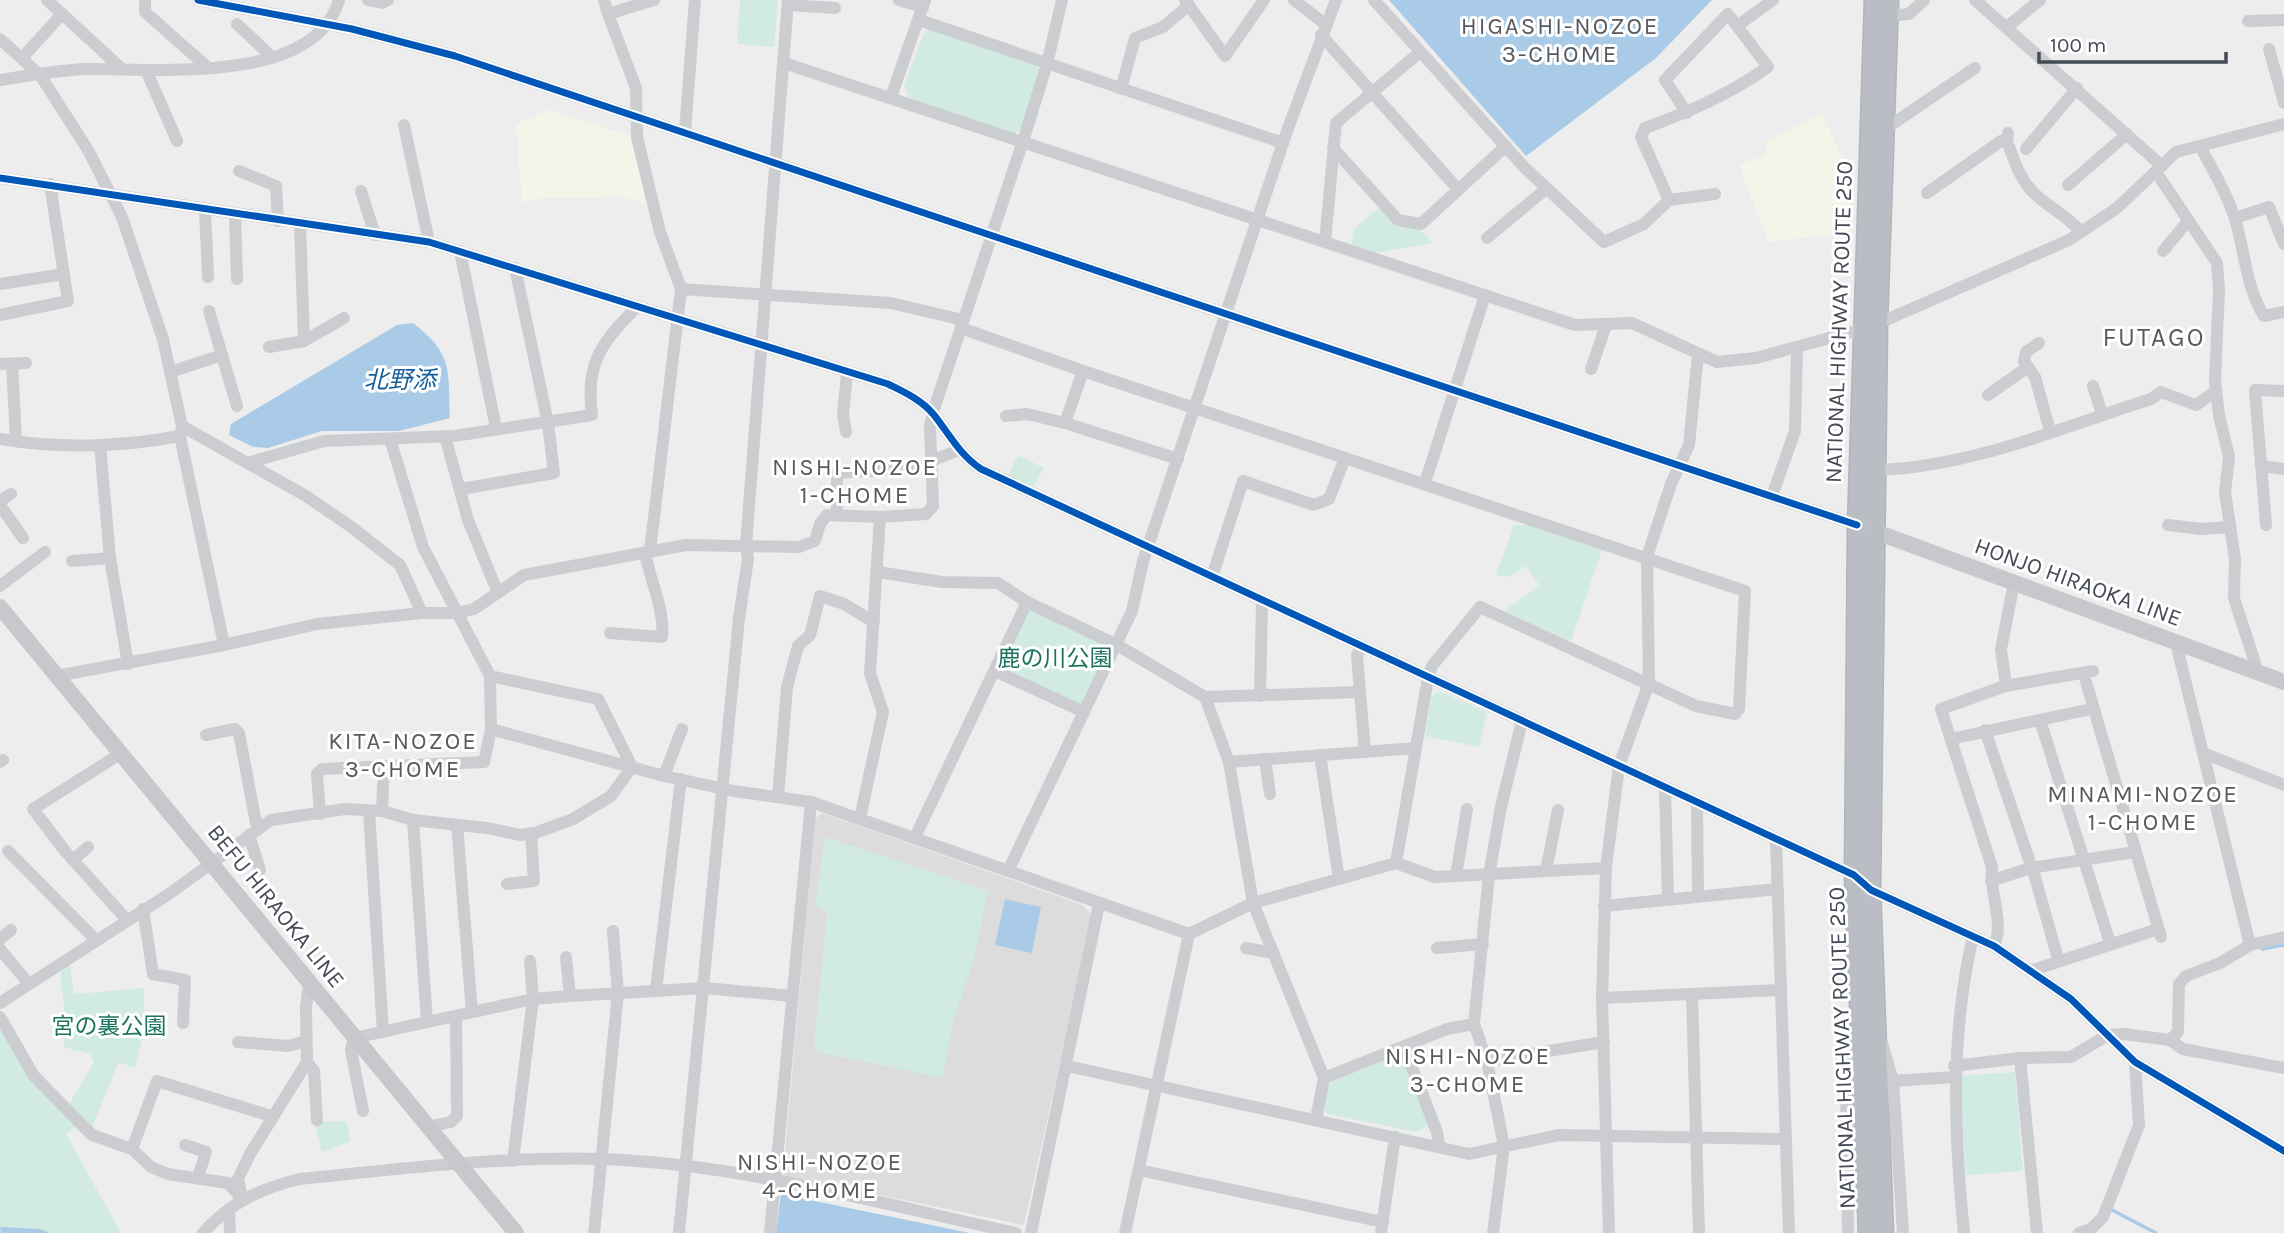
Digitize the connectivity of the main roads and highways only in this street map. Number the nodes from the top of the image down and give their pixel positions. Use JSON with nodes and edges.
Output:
{"nodes":[{"id":1,"x":1874,"y":0,"type":"edge"},
{"id":2,"x":1889,"y":8,"type":"edge"},
{"id":3,"x":1871,"y":326,"type":"junction"},
{"id":4,"x":1857,"y":525,"type":"junction"},
{"id":5,"x":1876,"y":533,"type":"junction"},
{"id":6,"x":1,"y":611,"type":"edge"},
{"id":7,"x":2284,"y":682,"type":"edge"},
{"id":8,"x":516,"y":1233,"type":"edge"},
{"id":9,"x":1868,"y":1233,"type":"edge"},
{"id":10,"x":1884,"y":1233,"type":"edge"}],
"edges":[{"from":1,"to":3,"type":"highway","name":"NATIONAL HIGHWAY ROUTE 250"},
{"from":2,"to":3,"type":"highway","name":"NATIONAL HIGHWAY ROUTE 250"},
{"from":3,"to":4,"type":"highway","name":"NATIONAL HIGHWAY ROUTE 250"},
{"from":3,"to":5,"type":"highway","name":"NATIONAL HIGHWAY ROUTE 250"},
{"from":4,"to":5,"type":"main road","name":"HONJO HIRAOKA LINE"},
{"from":4,"to":9,"type":"highway","name":"NATIONAL HIGHWAY ROUTE 250"},
{"from":5,"to":7,"type":"main road","name":"HONJO HIRAOKA LINE"},
{"from":5,"to":10,"type":"highway","name":"NATIONAL HIGHWAY ROUTE 250"},
{"from":6,"to":8,"type":"main road","name":"BEFU HIRAOKA LINE"}]}
